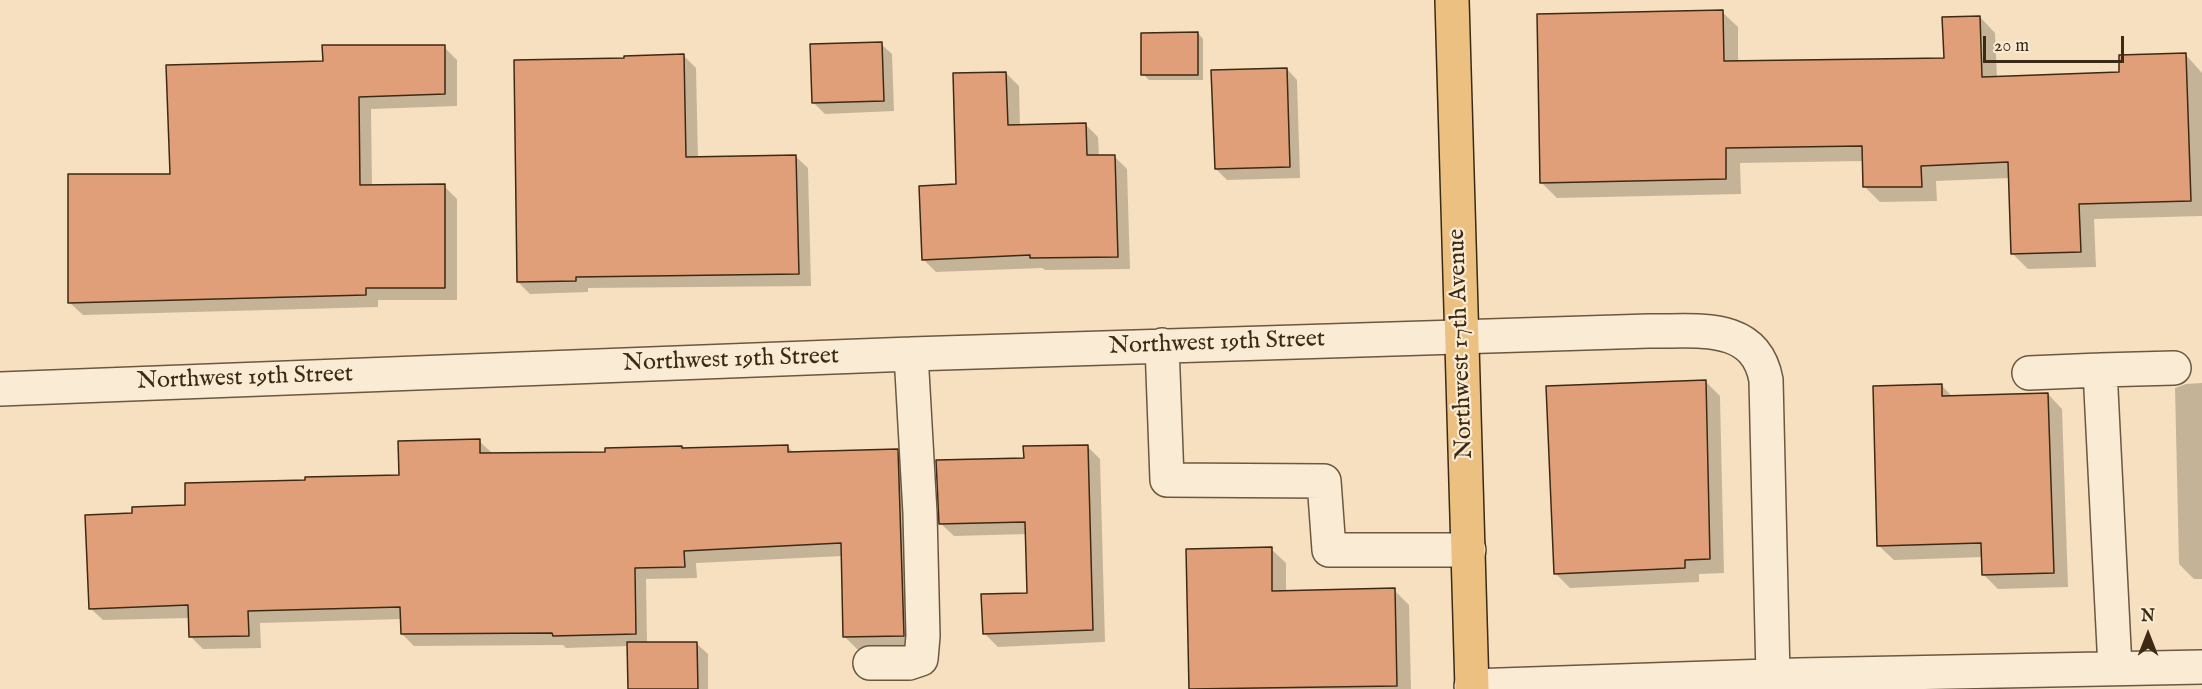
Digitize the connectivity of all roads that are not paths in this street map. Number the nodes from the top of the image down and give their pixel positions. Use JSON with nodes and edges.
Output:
{"nodes":[{"id":1,"x":1452,"y":0,"type":"edge"},
{"id":2,"x":1462,"y":337,"type":"junction"},
{"id":3,"x":1162,"y":345,"type":"junction"},
{"id":4,"x":911,"y":354,"type":"junction"},
{"id":5,"x":2174,"y":368,"type":"dead end"},
{"id":6,"x":2100,"y":370,"type":"junction"},
{"id":7,"x":2029,"y":373,"type":"dead end"},
{"id":8,"x":0,"y":389,"type":"edge"},
{"id":9,"x":1469,"y":550,"type":"junction"},
{"id":10,"x":870,"y":663,"type":"dead end"},
{"id":11,"x":2202,"y":667,"type":"edge"},
{"id":12,"x":2115,"y":668,"type":"junction"},
{"id":13,"x":1790,"y":680,"type":"edge"},
{"id":14,"x":1472,"y":687,"type":"edge"}],
"edges":[{"from":1,"to":2,"type":"main road","name":"Northwest 17th Avenue"},
{"from":2,"to":3,"type":"street","name":"Northwest 19th Street"},
{"from":2,"to":9,"type":"main road","name":"Northwest 17th Avenue"},
{"from":2,"to":13,"type":"street","name":"Northwest 19th Street"},
{"from":3,"to":4,"type":"street","name":"Northwest 19th Street"},
{"from":3,"to":9,"type":"street"},
{"from":4,"to":8,"type":"street","name":"Northwest 19th Street"},
{"from":4,"to":10,"type":"street"},
{"from":5,"to":6,"type":"street"},
{"from":6,"to":7,"type":"street"},
{"from":6,"to":12,"type":"street"},
{"from":9,"to":14,"type":"main road","name":"Northwest 17th Avenue"},
{"from":11,"to":12,"type":"street"},
{"from":12,"to":13,"type":"street"},
{"from":13,"to":14,"type":"street"}]}
